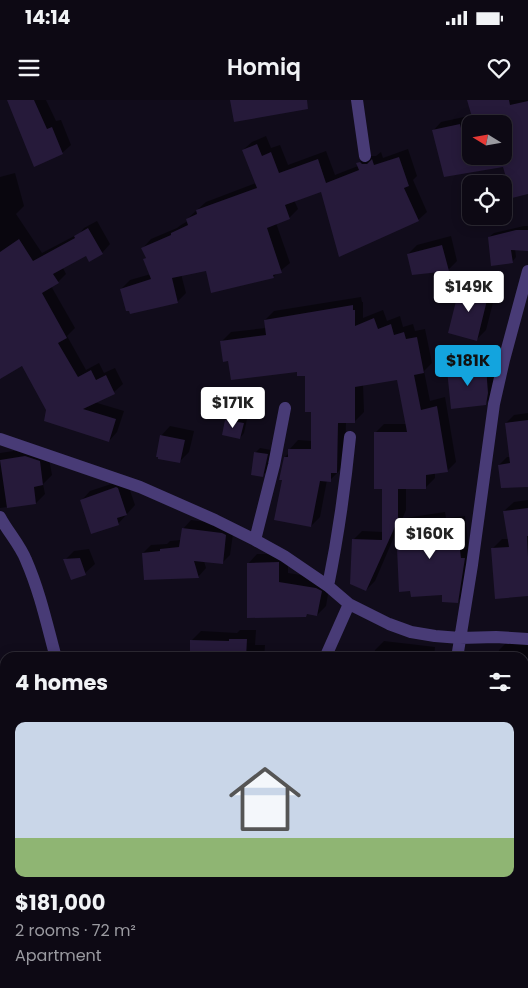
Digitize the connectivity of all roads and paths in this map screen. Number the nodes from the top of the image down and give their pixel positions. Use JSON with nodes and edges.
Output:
{"nodes":[{"id":1,"x":357,"y":100,"type":"edge"},
{"id":2,"x":364,"y":156,"type":"dead end"},
{"id":3,"x":528,"y":271,"type":"edge"},
{"id":4,"x":284,"y":408,"type":"dead end"},
{"id":5,"x":350,"y":438,"type":"dead end"},
{"id":6,"x":0,"y":439,"type":"edge"},
{"id":7,"x":0,"y":517,"type":"edge"},
{"id":8,"x":255,"y":540,"type":"junction"},
{"id":9,"x":328,"y":586,"type":"junction"},
{"id":10,"x":349,"y":604,"type":"junction"},
{"id":11,"x":460,"y":638,"type":"junction"},
{"id":12,"x":528,"y":639,"type":"edge"},
{"id":13,"x":54,"y":652,"type":"edge"},
{"id":14,"x":328,"y":652,"type":"edge"},
{"id":15,"x":458,"y":652,"type":"edge"}],
"edges":[{"from":1,"to":2,"type":"street"},
{"from":3,"to":11,"type":"street"},
{"from":4,"to":8,"type":"street"},
{"from":5,"to":9,"type":"street"},
{"from":6,"to":8,"type":"street"},
{"from":7,"to":13,"type":"street"},
{"from":8,"to":9,"type":"street"},
{"from":9,"to":10,"type":"street"},
{"from":10,"to":11,"type":"street"},
{"from":10,"to":14,"type":"street"},
{"from":11,"to":12,"type":"street"},
{"from":11,"to":15,"type":"street"}]}
